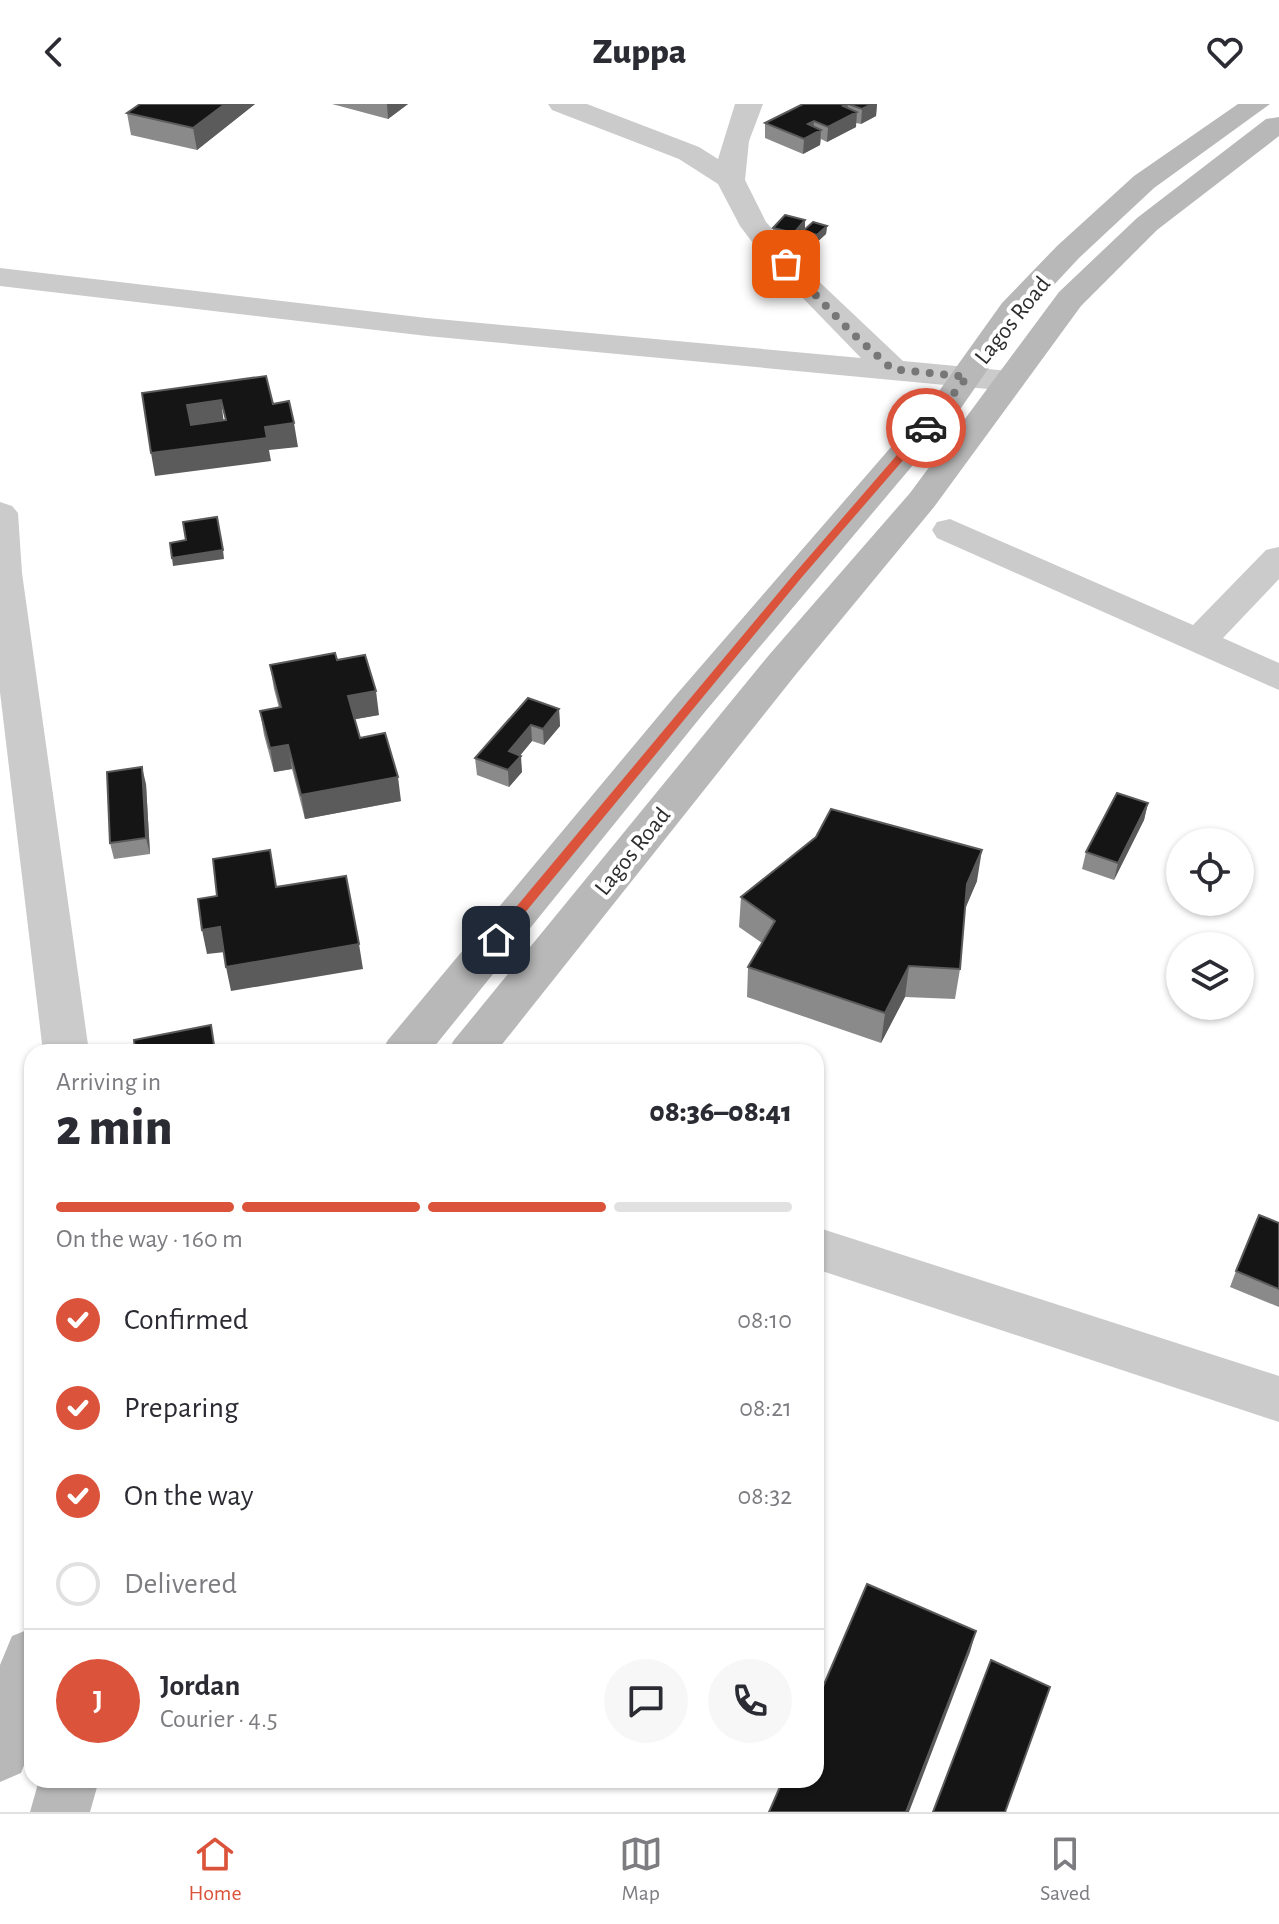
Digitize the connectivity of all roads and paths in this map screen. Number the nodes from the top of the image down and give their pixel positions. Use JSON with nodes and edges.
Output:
{"nodes":[{"id":1,"x":562,"y":104,"type":"edge"},
{"id":2,"x":749,"y":104,"type":"edge"},
{"id":3,"x":1256,"y":104,"type":"edge"},
{"id":4,"x":1279,"y":123,"type":"edge"},
{"id":5,"x":730,"y":179,"type":"junction"},
{"id":6,"x":0,"y":277,"type":"edge"},
{"id":7,"x":892,"y":369,"type":"junction"},
{"id":8,"x":967,"y":377,"type":"junction"},
{"id":9,"x":1009,"y":381,"type":"junction"},
{"id":10,"x":0,"y":513,"type":"edge"},
{"id":11,"x":950,"y":530,"type":"dead end"},
{"id":12,"x":1279,"y":558,"type":"edge"},
{"id":13,"x":1200,"y":640,"type":"junction"},
{"id":14,"x":1279,"y":678,"type":"edge"},
{"id":15,"x":65,"y":1044,"type":"edge"},
{"id":16,"x":411,"y":1044,"type":"edge"},
{"id":17,"x":476,"y":1044,"type":"edge"},
{"id":18,"x":824,"y":1251,"type":"edge"},
{"id":19,"x":1279,"y":1399,"type":"edge"},
{"id":20,"x":24,"y":1680,"type":"edge"},
{"id":21,"x":0,"y":1752,"type":"edge"},
{"id":22,"x":67,"y":1788,"type":"edge"},
{"id":23,"x":60,"y":1812,"type":"edge"}],
"edges":[{"from":1,"to":5,"type":"street"},
{"from":2,"to":5,"type":"street"},
{"from":3,"to":8,"type":"main road","name":"Lagos Road"},
{"from":4,"to":9,"type":"main road","name":"Lagos Road"},
{"from":5,"to":7,"type":"street"},
{"from":6,"to":7,"type":"street"},
{"from":7,"to":8,"type":"street"},
{"from":8,"to":9,"type":"street"},
{"from":8,"to":16,"type":"main road","name":"Lagos Road"},
{"from":9,"to":17,"type":"main road","name":"Lagos Road"},
{"from":10,"to":15,"type":"street"},
{"from":11,"to":13,"type":"street"},
{"from":12,"to":13,"type":"street"},
{"from":13,"to":14,"type":"street"},
{"from":18,"to":19,"type":"street"},
{"from":20,"to":21,"type":"main road"},
{"from":22,"to":23,"type":"main road"}]}
